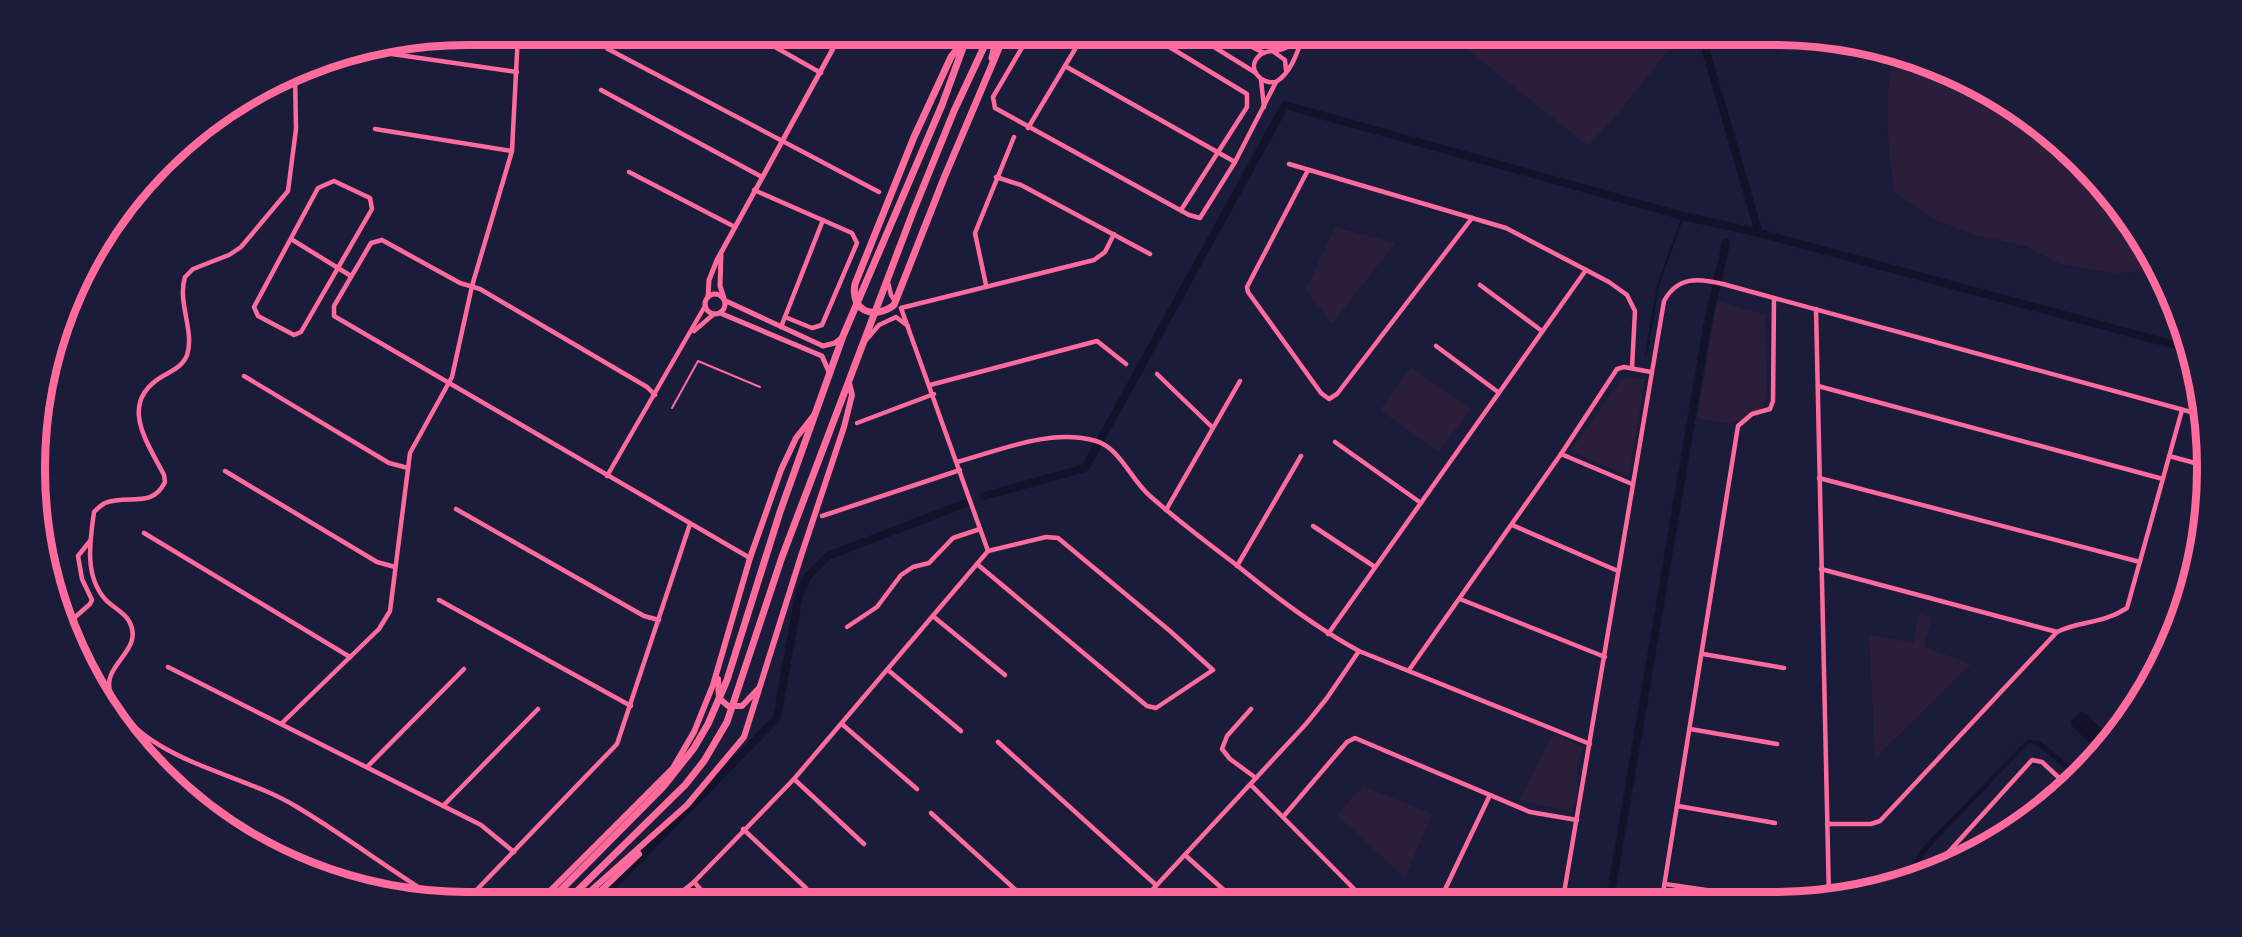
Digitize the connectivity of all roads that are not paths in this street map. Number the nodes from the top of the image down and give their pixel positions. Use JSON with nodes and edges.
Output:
{"nodes":[{"id":1,"x":518,"y":45,"type":"edge"},
{"id":2,"x":604,"y":45,"type":"edge"},
{"id":3,"x":771,"y":45,"type":"edge"},
{"id":4,"x":835,"y":45,"type":"edge"},
{"id":5,"x":961,"y":45,"type":"edge"},
{"id":6,"x":964,"y":45,"type":"edge"},
{"id":7,"x":985,"y":45,"type":"edge"},
{"id":8,"x":995,"y":45,"type":"edge"},
{"id":9,"x":1000,"y":45,"type":"edge"},
{"id":10,"x":1023,"y":45,"type":"edge"},
{"id":11,"x":1077,"y":45,"type":"edge"},
{"id":12,"x":1166,"y":45,"type":"edge"},
{"id":13,"x":1211,"y":45,"type":"edge"},
{"id":14,"x":1248,"y":45,"type":"edge"},
{"id":15,"x":1290,"y":45,"type":"edge"},
{"id":16,"x":1300,"y":45,"type":"edge"},
{"id":17,"x":1274,"y":52,"type":"junction"},
{"id":18,"x":385,"y":53,"type":"edge"},
{"id":19,"x":1264,"y":53,"type":"junction"},
{"id":20,"x":390,"y":54,"type":"joint"},
{"id":21,"x":1065,"y":66,"type":"junction"},
{"id":22,"x":517,"y":72,"type":"junction"},
{"id":23,"x":821,"y":73,"type":"junction"},
{"id":24,"x":988,"y":73,"type":"junction"},
{"id":25,"x":1256,"y":73,"type":"junction"},
{"id":26,"x":1285,"y":74,"type":"junction"},
{"id":27,"x":1261,"y":80,"type":"junction"},
{"id":28,"x":295,"y":82,"type":"edge"},
{"id":29,"x":1276,"y":82,"type":"junction"},
{"id":30,"x":601,"y":90,"type":"dead end"},
{"id":31,"x":1264,"y":109,"type":"junction"},
{"id":32,"x":1028,"y":128,"type":"junction"},
{"id":33,"x":375,"y":129,"type":"dead end"},
{"id":34,"x":1014,"y":137,"type":"dead end"},
{"id":35,"x":784,"y":142,"type":"junction"},
{"id":36,"x":512,"y":151,"type":"junction"},
{"id":37,"x":1219,"y":153,"type":"junction"},
{"id":38,"x":1235,"y":162,"type":"junction"},
{"id":39,"x":1289,"y":164,"type":"dead end"},
{"id":40,"x":1308,"y":170,"type":"junction"},
{"id":41,"x":628,"y":172,"type":"dead end"},
{"id":42,"x":762,"y":177,"type":"junction"},
{"id":43,"x":996,"y":177,"type":"junction"},
{"id":44,"x":754,"y":190,"type":"junction"},
{"id":45,"x":879,"y":192,"type":"dead end"},
{"id":46,"x":1181,"y":210,"type":"junction"},
{"id":47,"x":1472,"y":218,"type":"junction"},
{"id":48,"x":823,"y":220,"type":"junction"},
{"id":49,"x":735,"y":227,"type":"junction"},
{"id":50,"x":1114,"y":234,"type":"junction"},
{"id":51,"x":291,"y":239,"type":"junction"},
{"id":52,"x":721,"y":253,"type":"junction"},
{"id":53,"x":1150,"y":254,"type":"dead end"},
{"id":54,"x":338,"y":267,"type":"junction"},
{"id":55,"x":1586,"y":270,"type":"junction"},
{"id":56,"x":351,"y":276,"type":"junction"},
{"id":57,"x":888,"y":282,"type":"junction"},
{"id":58,"x":986,"y":285,"type":"junction"},
{"id":59,"x":1480,"y":285,"type":"dead end"},
{"id":60,"x":472,"y":286,"type":"junction"},
{"id":61,"x":708,"y":297,"type":"junction"},
{"id":62,"x":1774,"y":298,"type":"junction"},
{"id":63,"x":725,"y":300,"type":"junction"},
{"id":64,"x":705,"y":306,"type":"junction"},
{"id":65,"x":901,"y":308,"type":"junction"},
{"id":66,"x":1816,"y":309,"type":"junction"},
{"id":67,"x":717,"y":314,"type":"junction"},
{"id":68,"x":785,"y":316,"type":"junction"},
{"id":69,"x":908,"y":326,"type":"junction"},
{"id":70,"x":781,"y":327,"type":"junction"},
{"id":71,"x":1542,"y":331,"type":"junction"},
{"id":72,"x":692,"y":333,"type":"junction"},
{"id":73,"x":843,"y":336,"type":"junction"},
{"id":74,"x":867,"y":339,"type":"junction"},
{"id":75,"x":1436,"y":346,"type":"dead end"},
{"id":76,"x":1126,"y":364,"type":"dead end"},
{"id":77,"x":1632,"y":368,"type":"junction"},
{"id":78,"x":1651,"y":372,"type":"junction"},
{"id":79,"x":830,"y":374,"type":"junction"},
{"id":80,"x":1157,"y":374,"type":"dead end"},
{"id":81,"x":244,"y":376,"type":"dead end"},
{"id":82,"x":1240,"y":381,"type":"dead end"},
{"id":83,"x":449,"y":382,"type":"junction"},
{"id":84,"x":849,"y":382,"type":"junction"},
{"id":85,"x":930,"y":385,"type":"junction"},
{"id":86,"x":1818,"y":386,"type":"junction"},
{"id":87,"x":760,"y":387,"type":"dead end"},
{"id":88,"x":1498,"y":392,"type":"junction"},
{"id":89,"x":934,"y":394,"type":"junction"},
{"id":90,"x":655,"y":395,"type":"junction"},
{"id":91,"x":672,"y":408,"type":"dead end"},
{"id":92,"x":2182,"y":410,"type":"junction"},
{"id":93,"x":817,"y":411,"type":"junction"},
{"id":94,"x":2193,"y":413,"type":"edge"},
{"id":95,"x":857,"y":423,"type":"dead end"},
{"id":96,"x":1212,"y":427,"type":"junction"},
{"id":97,"x":1335,"y":442,"type":"dead end"},
{"id":98,"x":1561,"y":454,"type":"junction"},
{"id":99,"x":1301,"y":456,"type":"dead end"},
{"id":100,"x":2169,"y":456,"type":"junction"},
{"id":101,"x":957,"y":462,"type":"junction"},
{"id":102,"x":2197,"y":464,"type":"edge"},
{"id":103,"x":408,"y":468,"type":"junction"},
{"id":104,"x":960,"y":470,"type":"junction"},
{"id":105,"x":225,"y":471,"type":"dead end"},
{"id":106,"x":607,"y":476,"type":"junction"},
{"id":107,"x":1819,"y":478,"type":"junction"},
{"id":108,"x":2163,"y":479,"type":"junction"},
{"id":109,"x":1632,"y":484,"type":"junction"},
{"id":110,"x":1421,"y":503,"type":"junction"},
{"id":111,"x":456,"y":509,"type":"dead end"},
{"id":112,"x":1166,"y":510,"type":"junction"},
{"id":113,"x":822,"y":516,"type":"dead end"},
{"id":114,"x":690,"y":524,"type":"junction"},
{"id":115,"x":1512,"y":525,"type":"junction"},
{"id":116,"x":1313,"y":526,"type":"dead end"},
{"id":117,"x":980,"y":529,"type":"junction"},
{"id":118,"x":144,"y":533,"type":"dead end"},
{"id":119,"x":90,"y":541,"type":"junction"},
{"id":120,"x":988,"y":551,"type":"junction"},
{"id":121,"x":750,"y":558,"type":"junction"},
{"id":122,"x":2140,"y":562,"type":"junction"},
{"id":123,"x":977,"y":564,"type":"junction"},
{"id":124,"x":1237,"y":566,"type":"junction"},
{"id":125,"x":395,"y":567,"type":"junction"},
{"id":126,"x":1376,"y":567,"type":"junction"},
{"id":127,"x":1821,"y":568,"type":"junction"},
{"id":128,"x":1618,"y":571,"type":"junction"},
{"id":129,"x":1460,"y":599,"type":"junction"},
{"id":130,"x":439,"y":600,"type":"dead end"},
{"id":131,"x":934,"y":617,"type":"junction"},
{"id":132,"x":659,"y":620,"type":"junction"},
{"id":133,"x":73,"y":621,"type":"edge"},
{"id":134,"x":847,"y":627,"type":"dead end"},
{"id":135,"x":2057,"y":632,"type":"junction"},
{"id":136,"x":1328,"y":634,"type":"junction"},
{"id":137,"x":1359,"y":651,"type":"junction"},
{"id":138,"x":1703,"y":654,"type":"junction"},
{"id":139,"x":350,"y":657,"type":"junction"},
{"id":140,"x":1605,"y":657,"type":"junction"},
{"id":141,"x":719,"y":664,"type":"junction"},
{"id":142,"x":168,"y":666,"type":"dead end"},
{"id":143,"x":1784,"y":668,"type":"dead end"},
{"id":144,"x":464,"y":669,"type":"dead end"},
{"id":145,"x":888,"y":670,"type":"junction"},
{"id":146,"x":1409,"y":670,"type":"junction"},
{"id":147,"x":1005,"y":675,"type":"dead end"},
{"id":148,"x":762,"y":686,"type":"junction"},
{"id":149,"x":631,"y":706,"type":"junction"},
{"id":150,"x":538,"y":709,"type":"dead end"},
{"id":151,"x":1251,"y":709,"type":"dead end"},
{"id":152,"x":281,"y":724,"type":"junction"},
{"id":153,"x":843,"y":725,"type":"junction"},
{"id":154,"x":1690,"y":729,"type":"junction"},
{"id":155,"x":961,"y":731,"type":"dead end"},
{"id":156,"x":998,"y":741,"type":"dead end"},
{"id":157,"x":1590,"y":744,"type":"junction"},
{"id":158,"x":1777,"y":744,"type":"dead end"},
{"id":159,"x":367,"y":767,"type":"junction"},
{"id":160,"x":1256,"y":778,"type":"junction"},
{"id":161,"x":794,"y":779,"type":"junction"},
{"id":162,"x":2061,"y":780,"type":"edge"},
{"id":163,"x":1251,"y":785,"type":"junction"},
{"id":164,"x":916,"y":789,"type":"dead end"},
{"id":165,"x":1490,"y":795,"type":"junction"},
{"id":166,"x":443,"y":806,"type":"junction"},
{"id":167,"x":1678,"y":806,"type":"junction"},
{"id":168,"x":931,"y":813,"type":"dead end"},
{"id":169,"x":1284,"y":817,"type":"junction"},
{"id":170,"x":1577,"y":820,"type":"junction"},
{"id":171,"x":1775,"y":823,"type":"dead end"},
{"id":172,"x":1827,"y":824,"type":"junction"},
{"id":173,"x":743,"y":829,"type":"junction"},
{"id":174,"x":656,"y":835,"type":"junction"},
{"id":175,"x":864,"y":844,"type":"dead end"},
{"id":176,"x":514,"y":852,"type":"junction"},
{"id":177,"x":1185,"y":855,"type":"junction"},
{"id":178,"x":1945,"y":856,"type":"edge"},
{"id":179,"x":694,"y":882,"type":"junction"},
{"id":180,"x":1665,"y":884,"type":"junction"},
{"id":181,"x":1156,"y":885,"type":"junction"},
{"id":182,"x":806,"y":888,"type":"dead end"},
{"id":183,"x":1829,"y":888,"type":"edge"},
{"id":184,"x":422,"y":889,"type":"edge"},
{"id":185,"x":475,"y":892,"type":"edge"},
{"id":186,"x":549,"y":892,"type":"edge"},
{"id":187,"x":559,"y":892,"type":"edge"},
{"id":188,"x":576,"y":892,"type":"edge"},
{"id":189,"x":590,"y":892,"type":"edge"},
{"id":190,"x":599,"y":892,"type":"edge"},
{"id":191,"x":682,"y":892,"type":"edge"},
{"id":192,"x":703,"y":892,"type":"edge"},
{"id":193,"x":1018,"y":892,"type":"edge"},
{"id":194,"x":1150,"y":892,"type":"edge"},
{"id":195,"x":1226,"y":892,"type":"edge"},
{"id":196,"x":1357,"y":892,"type":"edge"},
{"id":197,"x":1444,"y":892,"type":"edge"},
{"id":198,"x":1564,"y":892,"type":"edge"},
{"id":199,"x":1663,"y":892,"type":"edge"},
{"id":200,"x":1715,"y":892,"type":"edge"}],
"edges":[{"from":1,"to":22,"type":"street"},
{"from":2,"to":35,"type":"street"},
{"from":3,"to":23,"type":"street"},
{"from":4,"to":23,"type":"street"},
{"from":5,"to":24,"type":"highway"},
{"from":6,"to":73,"type":"highway"},
{"from":7,"to":57,"type":"highway"},
{"from":8,"to":24,"type":"highway"},
{"from":9,"to":24,"type":"highway"},
{"from":10,"to":32,"type":"street"},
{"from":11,"to":21,"type":"street"},
{"from":12,"to":37,"type":"street"},
{"from":13,"to":25,"type":"street"},
{"from":14,"to":19,"type":"street"},
{"from":15,"to":17,"type":"street"},
{"from":16,"to":26,"type":"street"},
{"from":17,"to":19,"type":"street"},
{"from":17,"to":26,"type":"street"},
{"from":18,"to":20,"type":"street"},
{"from":19,"to":25,"type":"street"},
{"from":20,"to":22,"type":"street"},
{"from":21,"to":32,"type":"street"},
{"from":21,"to":37,"type":"street"},
{"from":22,"to":36,"type":"street"},
{"from":23,"to":35,"type":"street"},
{"from":25,"to":27,"type":"street"},
{"from":26,"to":29,"type":"street"},
{"from":27,"to":29,"type":"street"},
{"from":27,"to":31,"type":"street"},
{"from":28,"to":119,"type":"street"},
{"from":29,"to":31,"type":"street"},
{"from":30,"to":42,"type":"street"},
{"from":31,"to":38,"type":"street"},
{"from":32,"to":46,"type":"street"},
{"from":33,"to":36,"type":"street"},
{"from":34,"to":43,"type":"street"},
{"from":35,"to":42,"type":"street"},
{"from":35,"to":45,"type":"street"},
{"from":36,"to":60,"type":"street"},
{"from":37,"to":38,"type":"street"},
{"from":37,"to":46,"type":"street"},
{"from":38,"to":46,"type":"street"},
{"from":39,"to":40,"type":"street"},
{"from":40,"to":47,"type":"street"},
{"from":40,"to":47,"type":"street"},
{"from":41,"to":49,"type":"street"},
{"from":42,"to":44,"type":"street"},
{"from":43,"to":50,"type":"street"},
{"from":43,"to":58,"type":"street"},
{"from":44,"to":48,"type":"street"},
{"from":44,"to":49,"type":"street"},
{"from":47,"to":55,"type":"street"},
{"from":48,"to":68,"type":"street"},
{"from":48,"to":68,"type":"street"},
{"from":49,"to":52,"type":"street"},
{"from":50,"to":53,"type":"street"},
{"from":50,"to":58,"type":"street"},
{"from":51,"to":54,"type":"street"},
{"from":51,"to":54,"type":"street"},
{"from":51,"to":54,"type":"street"},
{"from":52,"to":61,"type":"street"},
{"from":52,"to":63,"type":"street"},
{"from":54,"to":56,"type":"street"},
{"from":55,"to":71,"type":"street"},
{"from":55,"to":77,"type":"street"},
{"from":56,"to":60,"type":"street"},
{"from":56,"to":83,"type":"street"},
{"from":57,"to":65,"type":"street"},
{"from":57,"to":74,"type":"highway"},
{"from":58,"to":65,"type":"street"},
{"from":59,"to":71,"type":"street"},
{"from":60,"to":83,"type":"street"},
{"from":60,"to":90,"type":"street"},
{"from":61,"to":63,"type":"street"},
{"from":61,"to":64,"type":"street"},
{"from":62,"to":66,"type":"street"},
{"from":62,"to":78,"type":"street"},
{"from":62,"to":138,"type":"street"},
{"from":63,"to":67,"type":"street"},
{"from":63,"to":70,"type":"street"},
{"from":64,"to":67,"type":"street"},
{"from":64,"to":72,"type":"street"},
{"from":65,"to":69,"type":"street"},
{"from":66,"to":86,"type":"street"},
{"from":66,"to":92,"type":"street"},
{"from":67,"to":72,"type":"street"},
{"from":67,"to":79,"type":"street"},
{"from":68,"to":70,"type":"street"},
{"from":69,"to":74,"type":"street"},
{"from":69,"to":85,"type":"street"},
{"from":70,"to":73,"type":"street"},
{"from":71,"to":88,"type":"street"},
{"from":72,"to":90,"type":"street"},
{"from":73,"to":79,"type":"highway"},
{"from":74,"to":84,"type":"highway"},
{"from":75,"to":88,"type":"street"},
{"from":76,"to":85,"type":"street"},
{"from":77,"to":78,"type":"street"},
{"from":77,"to":98,"type":"street"},
{"from":78,"to":109,"type":"street"},
{"from":79,"to":93,"type":"highway"},
{"from":80,"to":96,"type":"street"},
{"from":81,"to":103,"type":"street"},
{"from":82,"to":96,"type":"street"},
{"from":83,"to":103,"type":"street"},
{"from":83,"to":106,"type":"street"},
{"from":84,"to":148,"type":"main road"},
{"from":84,"to":188,"type":"highway"},
{"from":85,"to":89,"type":"street"},
{"from":86,"to":107,"type":"street"},
{"from":86,"to":108,"type":"street"},
{"from":87,"to":91,"type":"lane"},
{"from":88,"to":110,"type":"street"},
{"from":89,"to":95,"type":"street"},
{"from":89,"to":101,"type":"street"},
{"from":90,"to":106,"type":"street"},
{"from":92,"to":94,"type":"street"},
{"from":92,"to":100,"type":"street"},
{"from":93,"to":121,"type":"main road"},
{"from":93,"to":187,"type":"highway"},
{"from":96,"to":112,"type":"street"},
{"from":97,"to":110,"type":"street"},
{"from":98,"to":109,"type":"street"},
{"from":98,"to":115,"type":"street"},
{"from":99,"to":124,"type":"street"},
{"from":100,"to":102,"type":"street"},
{"from":100,"to":108,"type":"street"},
{"from":101,"to":104,"type":"street"},
{"from":101,"to":112,"type":"street"},
{"from":103,"to":125,"type":"street"},
{"from":104,"to":113,"type":"street"},
{"from":104,"to":117,"type":"street"},
{"from":105,"to":125,"type":"street"},
{"from":106,"to":114,"type":"street"},
{"from":107,"to":122,"type":"street"},
{"from":107,"to":127,"type":"street"},
{"from":108,"to":122,"type":"street"},
{"from":109,"to":128,"type":"street"},
{"from":110,"to":126,"type":"street"},
{"from":111,"to":132,"type":"street"},
{"from":112,"to":124,"type":"street"},
{"from":114,"to":121,"type":"street"},
{"from":114,"to":132,"type":"street"},
{"from":115,"to":128,"type":"street"},
{"from":115,"to":129,"type":"street"},
{"from":116,"to":126,"type":"street"},
{"from":117,"to":120,"type":"street"},
{"from":117,"to":134,"type":"street"},
{"from":118,"to":139,"type":"street"},
{"from":119,"to":133,"type":"street"},
{"from":119,"to":184,"type":"street"},
{"from":120,"to":123,"type":"street"},
{"from":120,"to":123,"type":"street"},
{"from":121,"to":141,"type":"main road"},
{"from":122,"to":135,"type":"street"},
{"from":123,"to":131,"type":"street"},
{"from":124,"to":136,"type":"street"},
{"from":125,"to":139,"type":"street"},
{"from":126,"to":136,"type":"street"},
{"from":127,"to":135,"type":"street"},
{"from":127,"to":172,"type":"street"},
{"from":128,"to":140,"type":"street"},
{"from":129,"to":140,"type":"street"},
{"from":129,"to":146,"type":"street"},
{"from":130,"to":149,"type":"street"},
{"from":131,"to":145,"type":"street"},
{"from":131,"to":147,"type":"street"},
{"from":132,"to":149,"type":"street"},
{"from":135,"to":172,"type":"street"},
{"from":136,"to":137,"type":"street"},
{"from":137,"to":146,"type":"street"},
{"from":137,"to":160,"type":"street"},
{"from":138,"to":143,"type":"street"},
{"from":138,"to":154,"type":"street"},
{"from":139,"to":152,"type":"street"},
{"from":140,"to":157,"type":"street"},
{"from":141,"to":148,"type":"main road"},
{"from":141,"to":186,"type":"main road"},
{"from":142,"to":152,"type":"street"},
{"from":144,"to":159,"type":"street"},
{"from":145,"to":153,"type":"street"},
{"from":145,"to":155,"type":"street"},
{"from":146,"to":157,"type":"street"},
{"from":148,"to":174,"type":"main road"},
{"from":149,"to":176,"type":"street"},
{"from":150,"to":166,"type":"street"},
{"from":151,"to":160,"type":"street"},
{"from":152,"to":159,"type":"street"},
{"from":153,"to":161,"type":"street"},
{"from":153,"to":164,"type":"street"},
{"from":154,"to":158,"type":"street"},
{"from":154,"to":167,"type":"street"},
{"from":156,"to":181,"type":"street"},
{"from":157,"to":170,"type":"street"},
{"from":159,"to":166,"type":"street"},
{"from":160,"to":163,"type":"street"},
{"from":161,"to":173,"type":"street"},
{"from":161,"to":175,"type":"street"},
{"from":162,"to":178,"type":"street"},
{"from":163,"to":169,"type":"street"},
{"from":163,"to":177,"type":"street"},
{"from":165,"to":169,"type":"street"},
{"from":165,"to":170,"type":"street"},
{"from":165,"to":197,"type":"street"},
{"from":166,"to":176,"type":"street"},
{"from":167,"to":171,"type":"street"},
{"from":167,"to":180,"type":"street"},
{"from":168,"to":193,"type":"street"},
{"from":169,"to":196,"type":"street"},
{"from":170,"to":198,"type":"street"},
{"from":172,"to":183,"type":"street"},
{"from":173,"to":179,"type":"street"},
{"from":173,"to":182,"type":"street"},
{"from":174,"to":189,"type":"main road"},
{"from":174,"to":190,"type":"main road"},
{"from":176,"to":185,"type":"street"},
{"from":177,"to":181,"type":"street"},
{"from":177,"to":195,"type":"street"},
{"from":179,"to":191,"type":"street"},
{"from":179,"to":192,"type":"street"},
{"from":180,"to":199,"type":"street"},
{"from":180,"to":200,"type":"street"},
{"from":181,"to":194,"type":"street"}]}
